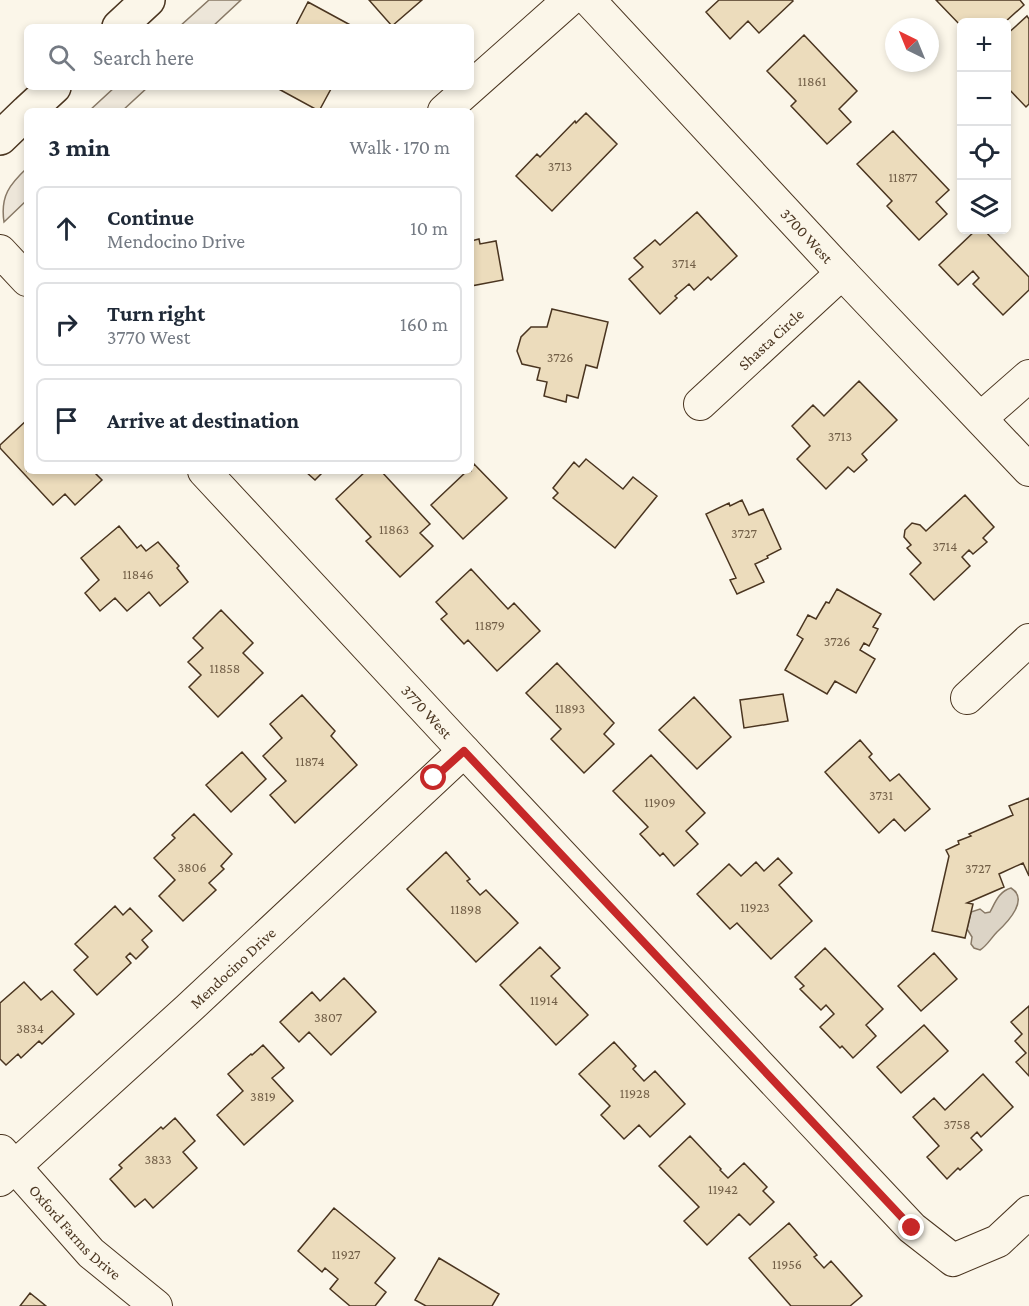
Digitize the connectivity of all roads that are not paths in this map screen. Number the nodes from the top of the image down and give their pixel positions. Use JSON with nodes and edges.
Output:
{"nodes":[{"id":1,"x":148,"y":0,"type":"edge"},
{"id":2,"x":569,"y":0,"type":"edge"},
{"id":3,"x":589,"y":0,"type":"edge"},
{"id":4,"x":122,"y":24,"type":"edge"},
{"id":5,"x":474,"y":84,"type":"edge"},
{"id":6,"x":51,"y":90,"type":"edge"},
{"id":7,"x":468,"y":90,"type":"edge"},
{"id":8,"x":32,"y":108,"type":"edge"},
{"id":9,"x":447,"y":108,"type":"edge"},
{"id":10,"x":24,"y":116,"type":"edge"},
{"id":11,"x":0,"y":138,"type":"edge"},
{"id":12,"x":0,"y":250,"type":"edge"},
{"id":13,"x":842,"y":273,"type":"junction"},
{"id":14,"x":24,"y":277,"type":"edge"},
{"id":15,"x":1029,"y":376,"type":"edge"},
{"id":16,"x":700,"y":404,"type":"dead end"},
{"id":17,"x":981,"y":418,"type":"junction"},
{"id":18,"x":1029,"y":470,"type":"edge"},
{"id":19,"x":207,"y":474,"type":"edge"},
{"id":20,"x":1029,"y":640,"type":"edge"},
{"id":21,"x":967,"y":698,"type":"dead end"},
{"id":22,"x":464,"y":751,"type":"junction"},
{"id":23,"x":5,"y":1165,"type":"edge"},
{"id":24,"x":1029,"y":1212,"type":"edge"},
{"id":25,"x":156,"y":1306,"type":"edge"}],
"edges":[{"from":1,"to":4,"type":"main road"},
{"from":2,"to":5,"type":"street"},
{"from":3,"to":13,"type":"street","name":"3700 West"},
{"from":6,"to":8,"type":"main road"},
{"from":7,"to":9,"type":"street"},
{"from":10,"to":11,"type":"main road"},
{"from":12,"to":14,"type":"street"},
{"from":13,"to":16,"type":"street","name":"Shasta Circle"},
{"from":13,"to":17,"type":"street","name":"3700 West"},
{"from":15,"to":17,"type":"street"},
{"from":17,"to":18,"type":"street","name":"3700 West"},
{"from":19,"to":22,"type":"street","name":"3770 West"},
{"from":20,"to":21,"type":"street"},
{"from":22,"to":23,"type":"street","name":"Mendocino Drive"},
{"from":22,"to":24,"type":"street","name":"3770 West"},
{"from":23,"to":25,"type":"street","name":"Oxford Farms Drive"}]}
